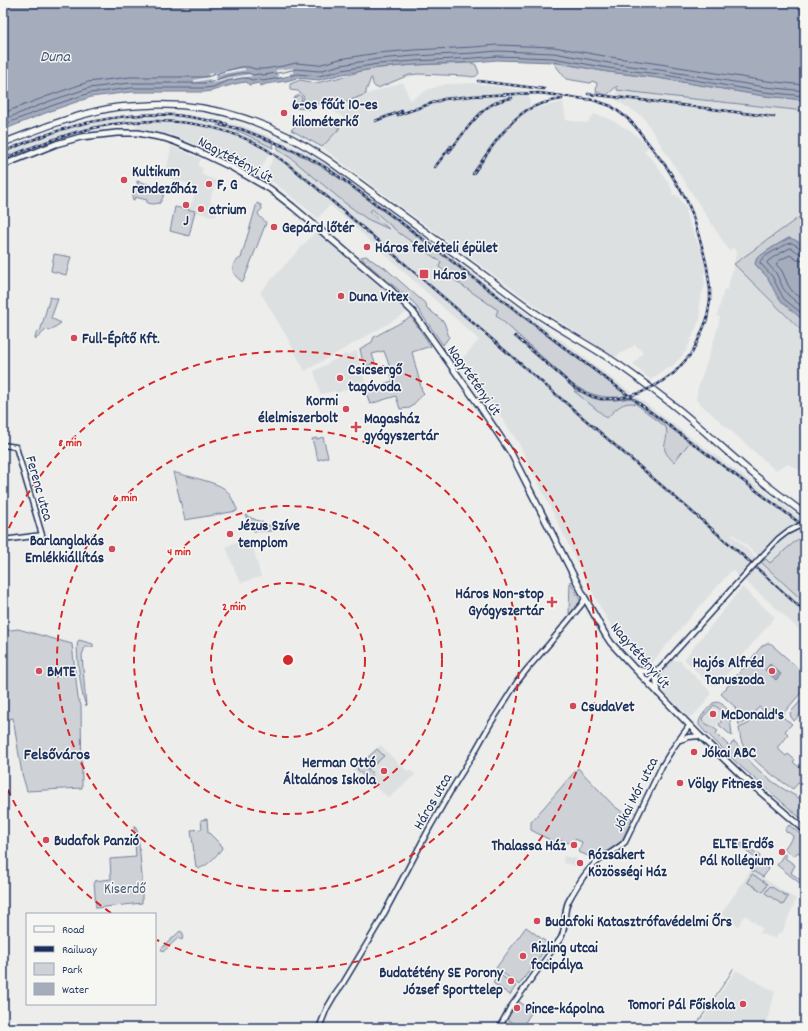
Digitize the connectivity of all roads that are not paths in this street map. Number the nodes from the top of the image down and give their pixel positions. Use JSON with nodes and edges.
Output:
{"nodes":[{"id":1,"x":3,"y":143,"type":"edge"},
{"id":2,"x":3,"y":165,"type":"edge"},
{"id":3,"x":3,"y":445,"type":"edge"},
{"id":4,"x":805,"y":514,"type":"edge"},
{"id":5,"x":805,"y":523,"type":"edge"},
{"id":6,"x":3,"y":540,"type":"edge"},
{"id":7,"x":585,"y":598,"type":"junction"},
{"id":8,"x":634,"y":668,"type":"junction"},
{"id":9,"x":658,"y":670,"type":"junction"},
{"id":10,"x":648,"y":682,"type":"junction"},
{"id":11,"x":658,"y":694,"type":"junction"},
{"id":12,"x":689,"y":726,"type":"junction"},
{"id":13,"x":700,"y":736,"type":"junction"},
{"id":14,"x":680,"y":740,"type":"junction"},
{"id":15,"x":805,"y":830,"type":"edge"},
{"id":16,"x":319,"y":1028,"type":"edge"},
{"id":17,"x":499,"y":1028,"type":"edge"}],
"edges":[{"from":1,"to":4,"type":"main road"},
{"from":2,"to":7,"type":"main road","name":"Nagytétényi út"},
{"from":3,"to":6,"type":"street","name":"Ferenc utca"},
{"from":5,"to":9,"type":"street","bridge":true},
{"from":7,"to":8,"type":"main road","name":"Nagytétényi út"},
{"from":7,"to":16,"type":"street","name":"Háros utca"},
{"from":8,"to":9,"type":"main road"},
{"from":8,"to":10,"type":"main road","name":"Nagytétényi út"},
{"from":9,"to":10,"type":"street"},
{"from":9,"to":11,"type":"main road"},
{"from":10,"to":11,"type":"main road","name":"Nagytétényi út"},
{"from":11,"to":12,"type":"main road","name":"Nagytétényi út"},
{"from":12,"to":13,"type":"main road","name":"Nagytétényi út"},
{"from":12,"to":14,"type":"street","name":"Jókai Mór utca"},
{"from":13,"to":14,"type":"street"},
{"from":13,"to":15,"type":"main road","name":"Nagytétényi út"},
{"from":14,"to":17,"type":"street","name":"Jókai Mór utca"}]}
